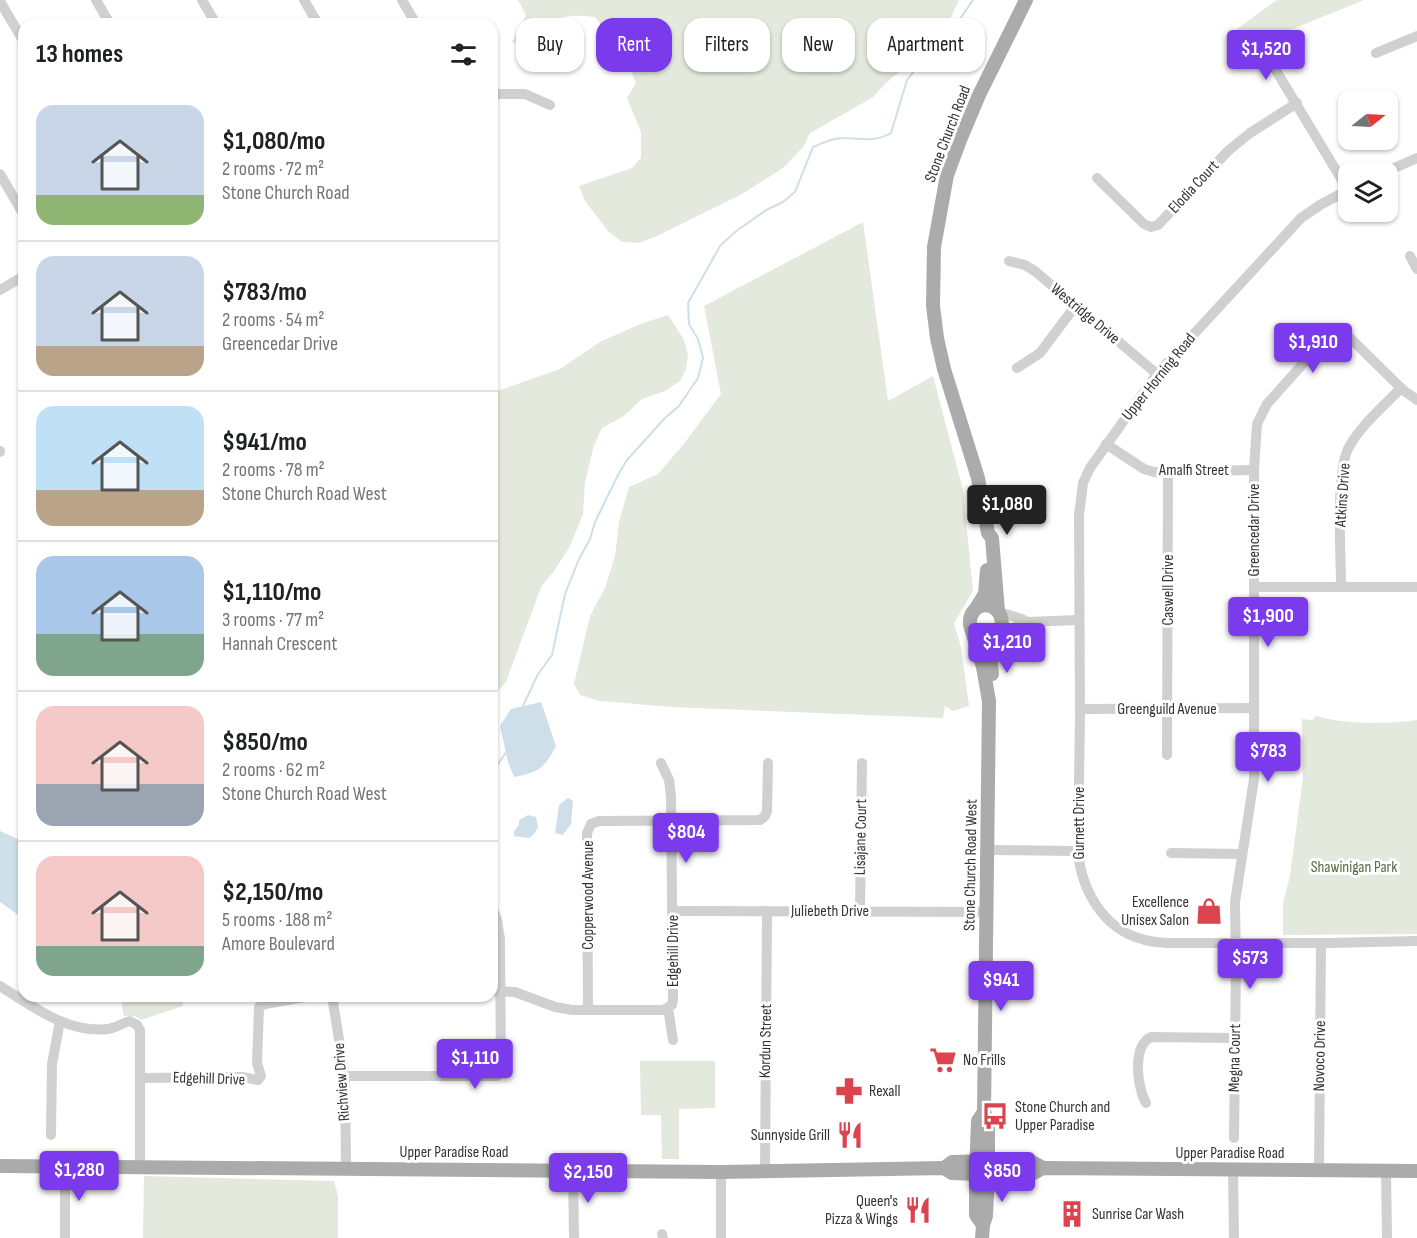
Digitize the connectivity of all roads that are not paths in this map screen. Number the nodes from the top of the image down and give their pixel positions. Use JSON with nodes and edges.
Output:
{"nodes":[{"id":1,"x":96,"y":0,"type":"edge"},
{"id":2,"x":202,"y":0,"type":"edge"},
{"id":3,"x":304,"y":0,"type":"edge"},
{"id":4,"x":402,"y":0,"type":"edge"},
{"id":5,"x":1026,"y":0,"type":"edge"},
{"id":6,"x":3,"y":2,"type":"edge"},
{"id":7,"x":106,"y":18,"type":"edge"},
{"id":8,"x":212,"y":18,"type":"edge"},
{"id":9,"x":314,"y":18,"type":"edge"},
{"id":10,"x":412,"y":18,"type":"edge"},
{"id":11,"x":18,"y":31,"type":"edge"},
{"id":12,"x":1417,"y":36,"type":"edge"},
{"id":13,"x":1260,"y":44,"type":"dead end"},
{"id":14,"x":1376,"y":53,"type":"dead end"},
{"id":15,"x":498,"y":94,"type":"edge"},
{"id":16,"x":1297,"y":103,"type":"junction"},
{"id":17,"x":550,"y":105,"type":"dead end"},
{"id":18,"x":1417,"y":158,"type":"edge"},
{"id":19,"x":1398,"y":166,"type":"edge"},
{"id":20,"x":1338,"y":173,"type":"edge"},
{"id":21,"x":0,"y":174,"type":"edge"},
{"id":22,"x":1097,"y":178,"type":"dead end"},
{"id":23,"x":1338,"y":195,"type":"edge"},
{"id":24,"x":18,"y":205,"type":"edge"},
{"id":25,"x":1410,"y":256,"type":"dead end"},
{"id":26,"x":1009,"y":261,"type":"dead end"},
{"id":27,"x":1417,"y":269,"type":"edge"},
{"id":28,"x":18,"y":280,"type":"edge"},
{"id":29,"x":0,"y":290,"type":"edge"},
{"id":30,"x":1076,"y":305,"type":"junction"},
{"id":31,"x":1017,"y":368,"type":"dead end"},
{"id":32,"x":1157,"y":374,"type":"junction"},
{"id":33,"x":1401,"y":388,"type":"junction"},
{"id":34,"x":1417,"y":400,"type":"edge"},
{"id":35,"x":1106,"y":444,"type":"junction"},
{"id":36,"x":1254,"y":470,"type":"junction"},
{"id":37,"x":1168,"y":472,"type":"junction"},
{"id":38,"x":988,"y":533,"type":"junction"},
{"id":39,"x":1255,"y":586,"type":"junction"},
{"id":40,"x":1341,"y":586,"type":"junction"},
{"id":41,"x":1417,"y":587,"type":"edge"},
{"id":42,"x":977,"y":607,"type":"junction"},
{"id":43,"x":999,"y":611,"type":"junction"},
{"id":44,"x":1079,"y":620,"type":"junction"},
{"id":45,"x":1026,"y":622,"type":"junction"},
{"id":46,"x":972,"y":630,"type":"junction"},
{"id":47,"x":997,"y":633,"type":"junction"},
{"id":48,"x":989,"y":691,"type":"junction"},
{"id":49,"x":1254,"y":708,"type":"junction"},
{"id":50,"x":1080,"y":709,"type":"junction"},
{"id":51,"x":1168,"y":709,"type":"junction"},
{"id":52,"x":1167,"y":755,"type":"dead end"},
{"id":53,"x":661,"y":763,"type":"dead end"},
{"id":54,"x":768,"y":763,"type":"dead end"},
{"id":55,"x":862,"y":763,"type":"dead end"},
{"id":56,"x":671,"y":821,"type":"junction"},
{"id":57,"x":988,"y":850,"type":"junction"},
{"id":58,"x":1078,"y":851,"type":"junction"},
{"id":59,"x":1170,"y":853,"type":"dead end"},
{"id":60,"x":1242,"y":854,"type":"junction"},
{"id":61,"x":674,"y":911,"type":"junction"},
{"id":62,"x":767,"y":911,"type":"junction"},
{"id":63,"x":860,"y":911,"type":"junction"},
{"id":64,"x":986,"y":912,"type":"junction"},
{"id":65,"x":498,"y":925,"type":"edge"},
{"id":66,"x":1236,"y":941,"type":"junction"},
{"id":67,"x":1417,"y":941,"type":"edge"},
{"id":68,"x":1321,"y":943,"type":"junction"},
{"id":69,"x":498,"y":970,"type":"edge"},
{"id":70,"x":0,"y":986,"type":"edge"},
{"id":71,"x":498,"y":991,"type":"edge"},
{"id":72,"x":18,"y":998,"type":"edge"},
{"id":73,"x":25,"y":1002,"type":"edge"},
{"id":74,"x":276,"y":1002,"type":"edge"},
{"id":75,"x":333,"y":1002,"type":"edge"},
{"id":76,"x":497,"y":1002,"type":"edge"},
{"id":77,"x":668,"y":1008,"type":"junction"},
{"id":78,"x":588,"y":1010,"type":"junction"},
{"id":79,"x":60,"y":1021,"type":"junction"},
{"id":80,"x":1235,"y":1038,"type":"junction"},
{"id":81,"x":673,"y":1040,"type":"dead end"},
{"id":82,"x":345,"y":1076,"type":"junction"},
{"id":83,"x":140,"y":1078,"type":"junction"},
{"id":84,"x":1146,"y":1103,"type":"dead end"},
{"id":85,"x":51,"y":1135,"type":"dead end"},
{"id":86,"x":1233,"y":1138,"type":"dead end"},
{"id":87,"x":0,"y":1166,"type":"edge"},
{"id":88,"x":65,"y":1166,"type":"junction"},
{"id":89,"x":140,"y":1166,"type":"junction"},
{"id":90,"x":346,"y":1168,"type":"junction"},
{"id":91,"x":982,"y":1168,"type":"junction"},
{"id":92,"x":573,"y":1169,"type":"junction"},
{"id":93,"x":1233,"y":1169,"type":"junction"},
{"id":94,"x":1319,"y":1170,"type":"junction"},
{"id":95,"x":765,"y":1171,"type":"junction"},
{"id":96,"x":1386,"y":1171,"type":"junction"},
{"id":97,"x":1417,"y":1171,"type":"edge"},
{"id":98,"x":722,"y":1172,"type":"junction"},
{"id":99,"x":982,"y":1232,"type":"edge"},
{"id":100,"x":65,"y":1238,"type":"edge"},
{"id":101,"x":574,"y":1238,"type":"edge"},
{"id":102,"x":721,"y":1238,"type":"edge"},
{"id":103,"x":1234,"y":1238,"type":"edge"},
{"id":104,"x":1387,"y":1238,"type":"edge"}],
"edges":[{"from":1,"to":7,"type":"street"},
{"from":2,"to":8,"type":"street"},
{"from":3,"to":9,"type":"street"},
{"from":4,"to":10,"type":"street"},
{"from":5,"to":38,"type":"main road","name":"Stone Church Road"},
{"from":6,"to":11,"type":"street"},
{"from":12,"to":14,"type":"street"},
{"from":13,"to":16,"type":"street"},
{"from":15,"to":17,"type":"street"},
{"from":16,"to":20,"type":"street"},
{"from":16,"to":22,"type":"street","name":"Elodia Court"},
{"from":18,"to":19,"type":"street"},
{"from":21,"to":24,"type":"street"},
{"from":23,"to":32,"type":"street","name":"Upper Horning Road"},
{"from":25,"to":27,"type":"street"},
{"from":26,"to":30,"type":"street","name":"Westridge Drive"},
{"from":28,"to":29,"type":"street"},
{"from":30,"to":31,"type":"street"},
{"from":30,"to":32,"type":"street","name":"Westridge Drive"},
{"from":32,"to":35,"type":"street","name":"Upper Horning Road"},
{"from":33,"to":34,"type":"street","name":"Greencedar Drive"},
{"from":33,"to":36,"type":"street","name":"Greencedar Drive"},
{"from":33,"to":40,"type":"street","name":"Atkins Drive"},
{"from":35,"to":37,"type":"street","name":"Amalfi Street"},
{"from":35,"to":44,"type":"street","name":"Upper Horning Road"},
{"from":36,"to":37,"type":"street","name":"Amalfi Street"},
{"from":36,"to":39,"type":"street","name":"Greencedar Drive"},
{"from":37,"to":51,"type":"street","name":"Caswell Drive"},
{"from":38,"to":42,"type":"main road","name":"Stone Church Road"},
{"from":38,"to":43,"type":"main road","name":"Stone Church Road"},
{"from":39,"to":40,"type":"street"},
{"from":39,"to":49,"type":"street","name":"Greencedar Drive"},
{"from":40,"to":41,"type":"street"},
{"from":42,"to":43,"type":"main road"},
{"from":42,"to":46,"type":"main road"},
{"from":43,"to":45,"type":"street"},
{"from":43,"to":47,"type":"main road"},
{"from":44,"to":45,"type":"street"},
{"from":44,"to":50,"type":"street","name":"Gurnett Drive"},
{"from":45,"to":47,"type":"street"},
{"from":46,"to":47,"type":"main road"},
{"from":46,"to":48,"type":"main road"},
{"from":47,"to":48,"type":"main road"},
{"from":48,"to":57,"type":"main road","name":"Stone Church Road West"},
{"from":49,"to":51,"type":"street","name":"Greenguild Avenue"},
{"from":49,"to":60,"type":"street","name":"Greencedar Drive"},
{"from":50,"to":51,"type":"street","name":"Greenguild Avenue"},
{"from":50,"to":58,"type":"street","name":"Gurnett Drive"},
{"from":51,"to":52,"type":"street","name":"Caswell Drive"},
{"from":53,"to":56,"type":"street","name":"Edgehill Drive"},
{"from":54,"to":56,"type":"street","name":"Copperwood Avenue"},
{"from":55,"to":63,"type":"street","name":"Lisajane Court"},
{"from":56,"to":61,"type":"street","name":"Edgehill Drive"},
{"from":56,"to":78,"type":"street","name":"Copperwood Avenue"},
{"from":57,"to":58,"type":"street"},
{"from":57,"to":64,"type":"main road","name":"Stone Church Road West"},
{"from":58,"to":66,"type":"street","name":"Gurnett Drive"},
{"from":59,"to":60,"type":"street"},
{"from":60,"to":66,"type":"street","name":"Greencedar Drive"},
{"from":61,"to":62,"type":"street","name":"Juliebeth Drive"},
{"from":61,"to":77,"type":"street","name":"Edgehill Drive"},
{"from":62,"to":63,"type":"street","name":"Juliebeth Drive"},
{"from":62,"to":95,"type":"street","name":"Kordun Street"},
{"from":63,"to":64,"type":"street","name":"Juliebeth Drive"},
{"from":64,"to":91,"type":"main road","name":"Stone Church Road West"},
{"from":65,"to":69,"type":"street"},
{"from":66,"to":68,"type":"street","name":"Gurnett Drive"},
{"from":66,"to":80,"type":"street","name":"Megna Court"},
{"from":67,"to":68,"type":"street","name":"Gurnett Drive"},
{"from":68,"to":94,"type":"street","name":"Novoco Drive"},
{"from":70,"to":72,"type":"street"},
{"from":71,"to":78,"type":"street","name":"Edgehill Drive"},
{"from":73,"to":79,"type":"street"},
{"from":74,"to":83,"type":"street","name":"Edgehill Drive"},
{"from":75,"to":82,"type":"street","name":"Richview Drive"},
{"from":76,"to":82,"type":"street"},
{"from":77,"to":78,"type":"street","name":"Edgehill Drive"},
{"from":77,"to":81,"type":"street"},
{"from":79,"to":83,"type":"street"},
{"from":79,"to":85,"type":"street"},
{"from":80,"to":84,"type":"street"},
{"from":80,"to":86,"type":"street","name":"Megna Court"},
{"from":82,"to":90,"type":"street","name":"Richview Drive"},
{"from":83,"to":89,"type":"street"},
{"from":87,"to":88,"type":"main road","name":"Upper Paradise Road"},
{"from":88,"to":89,"type":"main road","name":"Upper Paradise Road"},
{"from":88,"to":100,"type":"street"},
{"from":89,"to":90,"type":"main road","name":"Upper Paradise Road"},
{"from":90,"to":92,"type":"main road","name":"Upper Paradise Road"},
{"from":91,"to":93,"type":"main road","name":"Upper Paradise Road"},
{"from":91,"to":95,"type":"main road","name":"Upper Paradise Road"},
{"from":91,"to":99,"type":"main road","name":"Stone Church Road West"},
{"from":92,"to":98,"type":"main road","name":"Upper Paradise Road"},
{"from":92,"to":101,"type":"street"},
{"from":93,"to":94,"type":"main road","name":"Upper Paradise Road"},
{"from":93,"to":103,"type":"street"},
{"from":94,"to":96,"type":"main road","name":"Upper Paradise Road"},
{"from":95,"to":98,"type":"main road","name":"Upper Paradise Road"},
{"from":96,"to":97,"type":"main road","name":"Upper Paradise Road"},
{"from":96,"to":104,"type":"street"},
{"from":98,"to":102,"type":"street"}]}
